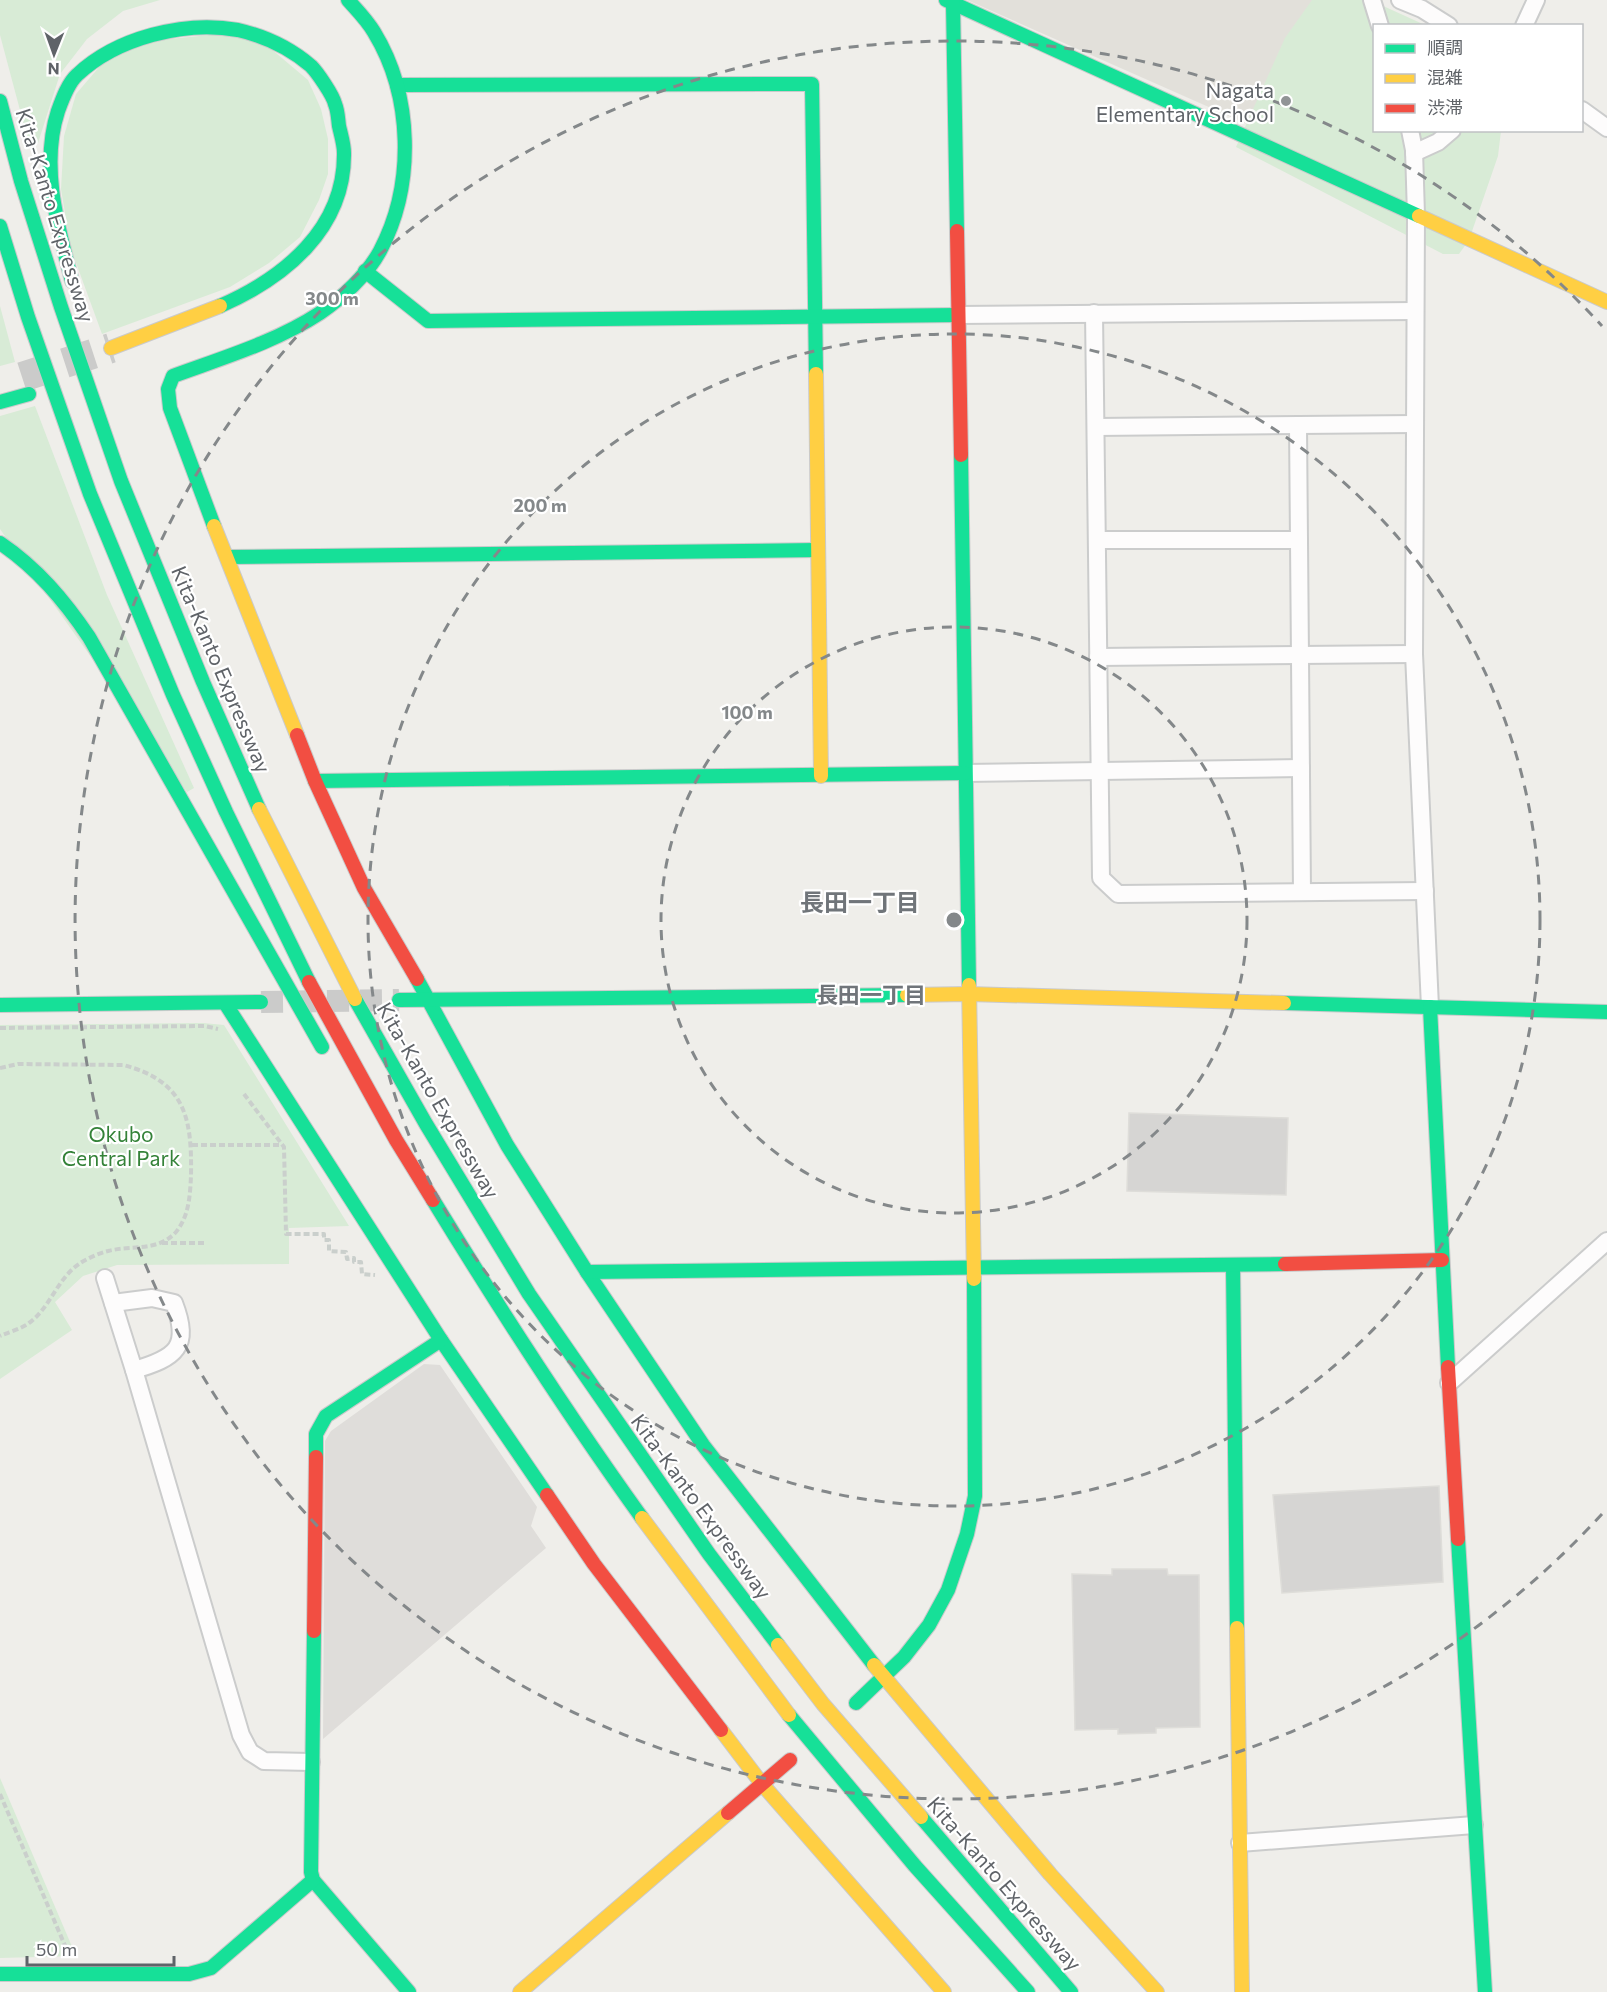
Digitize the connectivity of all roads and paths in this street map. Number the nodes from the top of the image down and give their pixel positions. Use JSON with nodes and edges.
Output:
{"nodes":[{"id":1,"x":348,"y":0,"type":"edge"},
{"id":2,"x":1371,"y":0,"type":"edge"},
{"id":3,"x":1401,"y":0,"type":"edge"},
{"id":4,"x":1536,"y":0,"type":"edge"},
{"id":5,"x":950,"y":2,"type":"edge"},
{"id":6,"x":1379,"y":24,"type":"edge"},
{"id":7,"x":1446,"y":24,"type":"edge"},
{"id":8,"x":1525,"y":24,"type":"edge"},
{"id":9,"x":275,"y":28,"type":"dead end"},
{"id":10,"x":106,"y":38,"type":"dead end"},
{"id":11,"x":397,"y":85,"type":"junction"},
{"id":12,"x":0,"y":101,"type":"edge"},
{"id":13,"x":1583,"y":111,"type":"edge"},
{"id":14,"x":1607,"y":128,"type":"edge"},
{"id":15,"x":1410,"y":132,"type":"edge"},
{"id":16,"x":1450,"y":132,"type":"edge"},
{"id":17,"x":1414,"y":153,"type":"junction"},
{"id":18,"x":1416,"y":215,"type":"junction"},
{"id":19,"x":0,"y":226,"type":"edge"},
{"id":20,"x":365,"y":271,"type":"junction"},
{"id":21,"x":75,"y":294,"type":"dead end"},
{"id":22,"x":1607,"y":302,"type":"edge"},
{"id":23,"x":1416,"y":311,"type":"junction"},
{"id":24,"x":1094,"y":313,"type":"junction"},
{"id":25,"x":958,"y":315,"type":"junction"},
{"id":26,"x":814,"y":316,"type":"junction"},
{"id":27,"x":111,"y":348,"type":"tunnel mouth"},
{"id":28,"x":28,"y":394,"type":"dead end"},
{"id":29,"x":0,"y":402,"type":"edge"},
{"id":30,"x":1415,"y":424,"type":"junction"},
{"id":31,"x":1298,"y":425,"type":"junction"},
{"id":32,"x":1096,"y":427,"type":"junction"},
{"id":33,"x":1097,"y":540,"type":"junction"},
{"id":34,"x":1299,"y":540,"type":"junction"},
{"id":35,"x":0,"y":543,"type":"edge"},
{"id":36,"x":817,"y":550,"type":"junction"},
{"id":37,"x":227,"y":557,"type":"junction"},
{"id":38,"x":182,"y":592,"type":"dead end"},
{"id":39,"x":1414,"y":654,"type":"junction"},
{"id":40,"x":1300,"y":655,"type":"junction"},
{"id":41,"x":1098,"y":657,"type":"junction"},
{"id":42,"x":202,"y":682,"type":"junction"},
{"id":43,"x":1301,"y":768,"type":"junction"},
{"id":44,"x":1100,"y":771,"type":"junction"},
{"id":45,"x":965,"y":773,"type":"junction"},
{"id":46,"x":821,"y":776,"type":"junction"},
{"id":47,"x":315,"y":781,"type":"junction"},
{"id":48,"x":1425,"y":891,"type":"junction"},
{"id":49,"x":1302,"y":892,"type":"junction"},
{"id":50,"x":969,"y":994,"type":"junction"},
{"id":51,"x":399,"y":1000,"type":"tunnel mouth"},
{"id":52,"x":429,"y":1000,"type":"junction"},
{"id":53,"x":261,"y":1002,"type":"tunnel mouth"},
{"id":54,"x":225,"y":1003,"type":"junction"},
{"id":55,"x":0,"y":1005,"type":"edge"},
{"id":56,"x":1430,"y":1007,"type":"junction"},
{"id":57,"x":1607,"y":1012,"type":"edge"},
{"id":58,"x":0,"y":1028,"type":"edge"},
{"id":59,"x":223,"y":1037,"type":"dead end"},
{"id":60,"x":330,"y":1059,"type":"dead end"},
{"id":61,"x":1,"y":1067,"type":"edge"},
{"id":62,"x":244,"y":1094,"type":"dead end"},
{"id":63,"x":282,"y":1144,"type":"junction"},
{"id":64,"x":192,"y":1145,"type":"junction"},
{"id":65,"x":390,"y":1156,"type":"dead end"},
{"id":66,"x":1607,"y":1241,"type":"edge"},
{"id":67,"x":161,"y":1243,"type":"junction"},
{"id":68,"x":204,"y":1243,"type":"dead end"},
{"id":69,"x":1442,"y":1260,"type":"junction"},
{"id":70,"x":1233,"y":1265,"type":"junction"},
{"id":71,"x":974,"y":1267,"type":"junction"},
{"id":72,"x":587,"y":1272,"type":"junction"},
{"id":73,"x":399,"y":1275,"type":"junction"},
{"id":74,"x":105,"y":1278,"type":"dead end"},
{"id":75,"x":113,"y":1303,"type":"junction"},
{"id":76,"x":499,"y":1308,"type":"junction"},
{"id":77,"x":0,"y":1336,"type":"edge"},
{"id":78,"x":441,"y":1340,"type":"junction"},
{"id":79,"x":134,"y":1370,"type":"junction"},
{"id":80,"x":1449,"y":1383,"type":"junction"},
{"id":81,"x":883,"y":1677,"type":"junction"},
{"id":82,"x":856,"y":1703,"type":"dead end"},
{"id":83,"x":790,"y":1760,"type":"dead end"},
{"id":84,"x":311,"y":1762,"type":"junction"},
{"id":85,"x":762,"y":1784,"type":"junction"},
{"id":86,"x":0,"y":1794,"type":"edge"},
{"id":87,"x":1474,"y":1825,"type":"junction"},
{"id":88,"x":1240,"y":1843,"type":"junction"},
{"id":89,"x":313,"y":1880,"type":"junction"},
{"id":90,"x":70,"y":1956,"type":"dead end"},
{"id":91,"x":0,"y":1974,"type":"edge"},
{"id":92,"x":409,"y":1992,"type":"edge"},
{"id":93,"x":520,"y":1992,"type":"edge"},
{"id":94,"x":944,"y":1992,"type":"edge"},
{"id":95,"x":1028,"y":1992,"type":"edge"},
{"id":96,"x":1071,"y":1992,"type":"edge"},
{"id":97,"x":1157,"y":1992,"type":"edge"},
{"id":98,"x":1242,"y":1992,"type":"edge"},
{"id":99,"x":1485,"y":1992,"type":"edge"}],
"edges":[{"from":1,"to":11,"type":"main road"},
{"from":2,"to":6,"type":"street"},
{"from":3,"to":7,"type":"street"},
{"from":4,"to":8,"type":"street"},
{"from":5,"to":18,"type":"main road"},
{"from":5,"to":25,"type":"main road"},
{"from":9,"to":27,"type":"main road"},
{"from":10,"to":21,"type":"main road"},
{"from":11,"to":20,"type":"main road"},
{"from":11,"to":26,"type":"main road"},
{"from":12,"to":42,"type":"main road","name":"Kita-Kanto Expressway"},
{"from":13,"to":14,"type":"street"},
{"from":15,"to":17,"type":"street"},
{"from":16,"to":17,"type":"street"},
{"from":17,"to":18,"type":"street"},
{"from":18,"to":22,"type":"main road"},
{"from":18,"to":23,"type":"street"},
{"from":19,"to":76,"type":"main road"},
{"from":20,"to":26,"type":"main road"},
{"from":20,"to":37,"type":"main road"},
{"from":23,"to":24,"type":"street"},
{"from":23,"to":30,"type":"street"},
{"from":24,"to":25,"type":"street"},
{"from":24,"to":32,"type":"street"},
{"from":25,"to":26,"type":"main road"},
{"from":25,"to":45,"type":"main road"},
{"from":26,"to":36,"type":"main road"},
{"from":28,"to":29,"type":"main road"},
{"from":30,"to":31,"type":"street"},
{"from":30,"to":39,"type":"street"},
{"from":31,"to":32,"type":"street"},
{"from":31,"to":34,"type":"street"},
{"from":32,"to":33,"type":"street"},
{"from":33,"to":34,"type":"street"},
{"from":33,"to":41,"type":"street"},
{"from":34,"to":40,"type":"street"},
{"from":35,"to":60,"type":"main road"},
{"from":36,"to":37,"type":"main road"},
{"from":36,"to":46,"type":"main road"},
{"from":37,"to":47,"type":"main road"},
{"from":38,"to":42,"type":"main road"},
{"from":39,"to":40,"type":"street"},
{"from":39,"to":48,"type":"street"},
{"from":40,"to":41,"type":"street"},
{"from":40,"to":43,"type":"street"},
{"from":41,"to":44,"type":"street"},
{"from":42,"to":96,"type":"main road","name":"Kita-Kanto Expressway"},
{"from":43,"to":44,"type":"street"},
{"from":43,"to":49,"type":"street"},
{"from":44,"to":45,"type":"street"},
{"from":44,"to":49,"type":"street"},
{"from":45,"to":46,"type":"main road"},
{"from":45,"to":50,"type":"main road"},
{"from":46,"to":47,"type":"main road"},
{"from":47,"to":52,"type":"main road"},
{"from":48,"to":49,"type":"street"},
{"from":48,"to":56,"type":"street"},
{"from":50,"to":52,"type":"main road"},
{"from":50,"to":56,"type":"main road"},
{"from":50,"to":71,"type":"main road"},
{"from":51,"to":52,"type":"main road"},
{"from":52,"to":72,"type":"main road"},
{"from":53,"to":54,"type":"main road"},
{"from":54,"to":55,"type":"main road"},
{"from":54,"to":73,"type":"main road"},
{"from":56,"to":57,"type":"main road"},
{"from":56,"to":69,"type":"main road"},
{"from":58,"to":59,"type":"path"},
{"from":61,"to":64,"type":"path"},
{"from":62,"to":63,"type":"path"},
{"from":63,"to":64,"type":"path"},
{"from":63,"to":73,"type":"path"},
{"from":64,"to":67,"type":"path"},
{"from":65,"to":76,"type":"main road"},
{"from":66,"to":80,"type":"street"},
{"from":67,"to":68,"type":"path"},
{"from":67,"to":77,"type":"path"},
{"from":69,"to":70,"type":"main road"},
{"from":69,"to":80,"type":"main road"},
{"from":70,"to":71,"type":"main road"},
{"from":70,"to":88,"type":"main road"},
{"from":71,"to":72,"type":"main road"},
{"from":71,"to":81,"type":"main road"},
{"from":72,"to":81,"type":"main road"},
{"from":73,"to":78,"type":"main road"},
{"from":74,"to":75,"type":"street"},
{"from":75,"to":79,"type":"street"},
{"from":75,"to":79,"type":"street"},
{"from":76,"to":95,"type":"main road"},
{"from":78,"to":84,"type":"main road"},
{"from":78,"to":85,"type":"main road"},
{"from":79,"to":84,"type":"street"},
{"from":80,"to":87,"type":"main road"},
{"from":81,"to":82,"type":"main road"},
{"from":81,"to":97,"type":"main road"},
{"from":83,"to":85,"type":"main road"},
{"from":84,"to":89,"type":"main road"},
{"from":85,"to":93,"type":"main road"},
{"from":85,"to":94,"type":"main road"},
{"from":86,"to":90,"type":"path"},
{"from":87,"to":88,"type":"street"},
{"from":87,"to":99,"type":"main road"},
{"from":88,"to":98,"type":"main road"},
{"from":89,"to":91,"type":"main road"},
{"from":89,"to":92,"type":"main road"}]}
